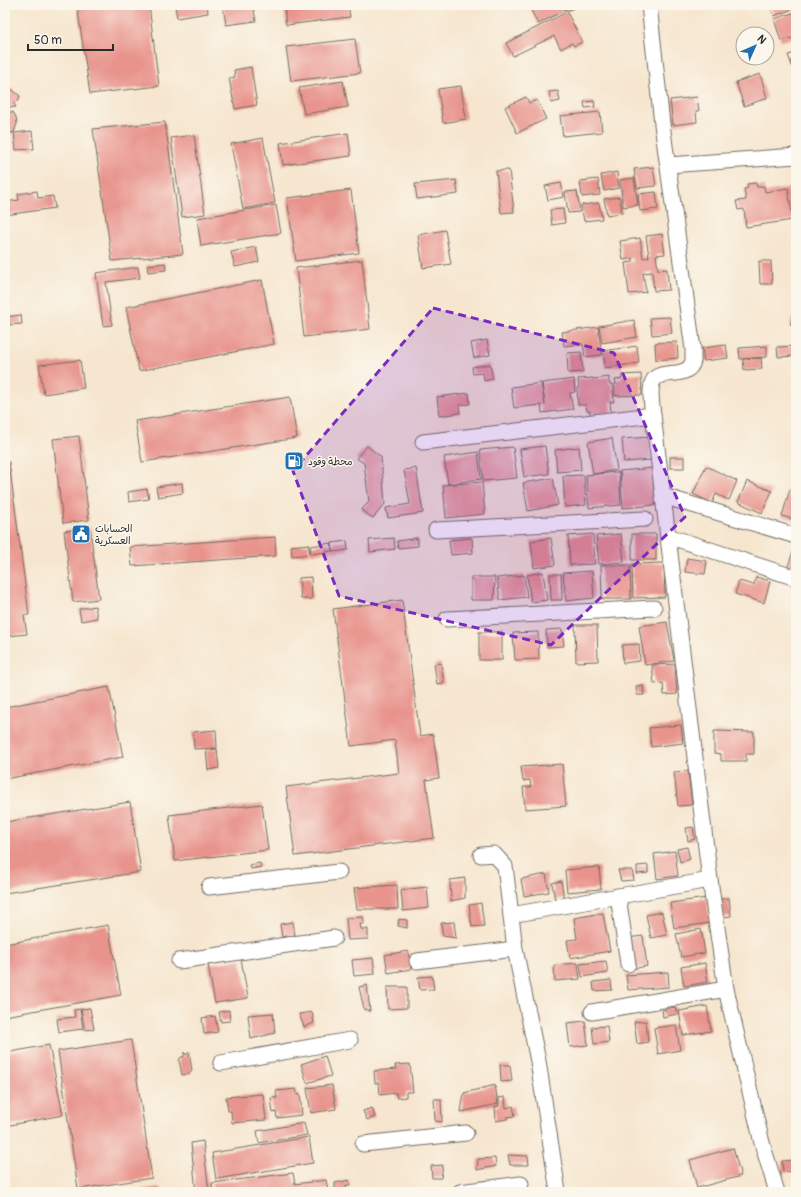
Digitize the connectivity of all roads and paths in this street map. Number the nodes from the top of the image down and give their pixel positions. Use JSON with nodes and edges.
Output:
{"nodes":[{"id":1,"x":649,"y":5,"type":"edge"},
{"id":2,"x":796,"y":156,"type":"edge"},
{"id":3,"x":668,"y":165,"type":"junction"},
{"id":4,"x":653,"y":415,"type":"junction"},
{"id":5,"x":423,"y":442,"type":"dead end"},
{"id":6,"x":663,"y":496,"type":"junction"},
{"id":7,"x":645,"y":518,"type":"dead end"},
{"id":8,"x":436,"y":530,"type":"dead end"},
{"id":9,"x":668,"y":536,"type":"junction"},
{"id":10,"x":796,"y":536,"type":"edge"},
{"id":11,"x":796,"y":578,"type":"edge"},
{"id":12,"x":654,"y":608,"type":"dead end"},
{"id":13,"x":447,"y":619,"type":"dead end"},
{"id":14,"x":481,"y":854,"type":"dead end"},
{"id":15,"x":339,"y":872,"type":"dead end"},
{"id":16,"x":710,"y":880,"type":"junction"},
{"id":17,"x":209,"y":887,"type":"dead end"},
{"id":18,"x":618,"y":896,"type":"junction"},
{"id":19,"x":511,"y":916,"type":"junction"},
{"id":20,"x":334,"y":938,"type":"dead end"},
{"id":21,"x":515,"y":949,"type":"junction"},
{"id":22,"x":179,"y":961,"type":"dead end"},
{"id":23,"x":417,"y":961,"type":"dead end"},
{"id":24,"x":628,"y":964,"type":"dead end"},
{"id":25,"x":726,"y":989,"type":"junction"},
{"id":26,"x":592,"y":1012,"type":"dead end"},
{"id":27,"x":350,"y":1040,"type":"dead end"},
{"id":28,"x":221,"y":1062,"type":"dead end"},
{"id":29,"x":466,"y":1133,"type":"dead end"},
{"id":30,"x":363,"y":1144,"type":"dead end"},
{"id":31,"x":521,"y":1184,"type":"dead end"},
{"id":32,"x":460,"y":1192,"type":"edge"},
{"id":33,"x":558,"y":1192,"type":"edge"},
{"id":34,"x":777,"y":1192,"type":"edge"}],
"edges":[{"from":1,"to":3,"type":"street"},
{"from":2,"to":3,"type":"street"},
{"from":3,"to":4,"type":"street"},
{"from":4,"to":5,"type":"street"},
{"from":4,"to":6,"type":"street"},
{"from":6,"to":9,"type":"street"},
{"from":6,"to":10,"type":"street"},
{"from":7,"to":8,"type":"street"},
{"from":9,"to":11,"type":"street"},
{"from":9,"to":16,"type":"street"},
{"from":12,"to":13,"type":"street"},
{"from":14,"to":19,"type":"street"},
{"from":15,"to":17,"type":"street"},
{"from":16,"to":18,"type":"street"},
{"from":16,"to":25,"type":"street"},
{"from":18,"to":19,"type":"street"},
{"from":18,"to":24,"type":"street"},
{"from":19,"to":21,"type":"street"},
{"from":20,"to":22,"type":"street"},
{"from":21,"to":23,"type":"street"},
{"from":21,"to":33,"type":"street"},
{"from":25,"to":26,"type":"street"},
{"from":25,"to":34,"type":"street"},
{"from":27,"to":28,"type":"street"},
{"from":29,"to":30,"type":"street"},
{"from":31,"to":32,"type":"street"}]}
